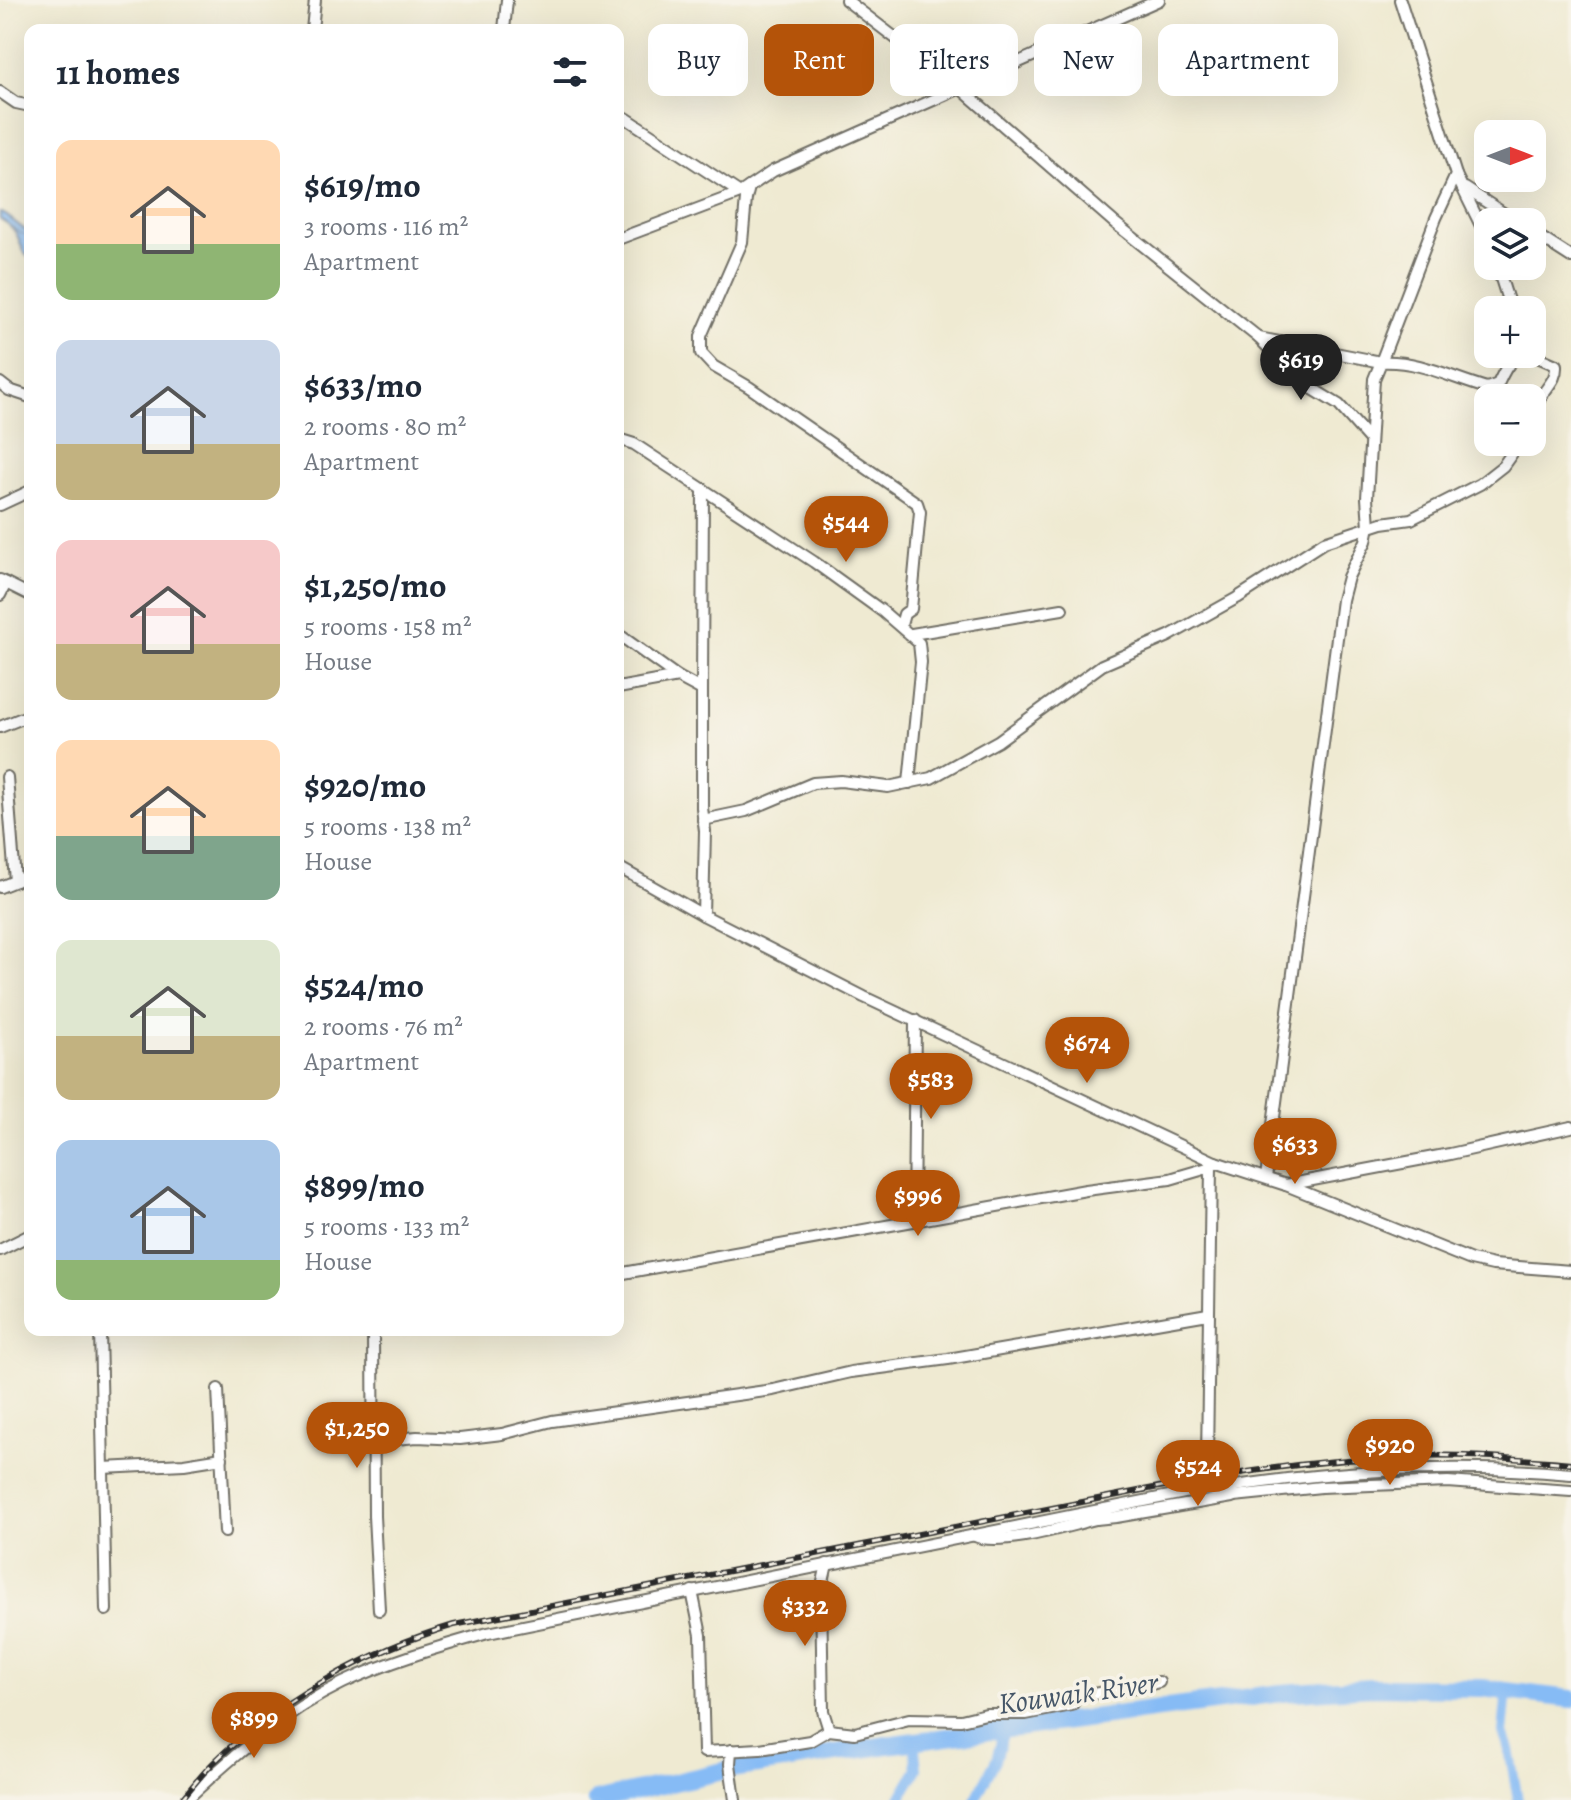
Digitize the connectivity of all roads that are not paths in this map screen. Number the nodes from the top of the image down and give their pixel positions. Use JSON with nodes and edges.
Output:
{"nodes":[{"id":1,"x":315,"y":0,"type":"edge"},
{"id":2,"x":507,"y":0,"type":"edge"},
{"id":3,"x":846,"y":0,"type":"edge"},
{"id":4,"x":1159,"y":0,"type":"edge"},
{"id":5,"x":1400,"y":0,"type":"edge"},
{"id":6,"x":313,"y":24,"type":"edge"},
{"id":7,"x":505,"y":24,"type":"edge"},
{"id":8,"x":890,"y":34,"type":"edge"},
{"id":9,"x":1018,"y":61,"type":"edge"},
{"id":10,"x":0,"y":92,"type":"edge"},
{"id":11,"x":939,"y":96,"type":"edge"},
{"id":12,"x":969,"y":96,"type":"edge"},
{"id":13,"x":24,"y":105,"type":"edge"},
{"id":14,"x":624,"y":118,"type":"edge"},
{"id":15,"x":1456,"y":175,"type":"junction"},
{"id":16,"x":1462,"y":187,"type":"junction"},
{"id":17,"x":745,"y":190,"type":"junction"},
{"id":18,"x":1495,"y":208,"type":"edge"},
{"id":19,"x":1474,"y":211,"type":"edge"},
{"id":20,"x":624,"y":237,"type":"edge"},
{"id":21,"x":1546,"y":241,"type":"edge"},
{"id":22,"x":1571,"y":257,"type":"edge"},
{"id":23,"x":1259,"y":338,"type":"junction"},
{"id":24,"x":1381,"y":362,"type":"junction"},
{"id":25,"x":0,"y":383,"type":"edge"},
{"id":26,"x":1475,"y":384,"type":"edge"},
{"id":27,"x":1498,"y":384,"type":"edge"},
{"id":28,"x":1546,"y":390,"type":"edge"},
{"id":29,"x":24,"y":395,"type":"edge"},
{"id":30,"x":1370,"y":440,"type":"junction"},
{"id":31,"x":624,"y":441,"type":"edge"},
{"id":32,"x":1510,"y":456,"type":"edge"},
{"id":33,"x":703,"y":489,"type":"junction"},
{"id":34,"x":24,"y":494,"type":"edge"},
{"id":35,"x":0,"y":505,"type":"edge"},
{"id":36,"x":1369,"y":526,"type":"junction"},
{"id":37,"x":3,"y":582,"type":"edge"},
{"id":38,"x":24,"y":592,"type":"edge"},
{"id":39,"x":0,"y":595,"type":"edge"},
{"id":40,"x":1062,"y":609,"type":"dead end"},
{"id":41,"x":901,"y":625,"type":"junction"},
{"id":42,"x":912,"y":634,"type":"junction"},
{"id":43,"x":624,"y":638,"type":"edge"},
{"id":44,"x":678,"y":677,"type":"junction"},
{"id":45,"x":624,"y":687,"type":"edge"},
{"id":46,"x":702,"y":690,"type":"junction"},
{"id":47,"x":24,"y":717,"type":"edge"},
{"id":48,"x":0,"y":727,"type":"edge"},
{"id":49,"x":7,"y":777,"type":"dead end"},
{"id":50,"x":909,"y":783,"type":"junction"},
{"id":51,"x":703,"y":820,"type":"junction"},
{"id":52,"x":624,"y":870,"type":"edge"},
{"id":53,"x":24,"y":877,"type":"edge"},
{"id":54,"x":15,"y":881,"type":"junction"},
{"id":55,"x":0,"y":887,"type":"edge"},
{"id":56,"x":703,"y":915,"type":"junction"},
{"id":57,"x":915,"y":1020,"type":"junction"},
{"id":58,"x":1571,"y":1127,"type":"edge"},
{"id":59,"x":1213,"y":1165,"type":"junction"},
{"id":60,"x":1320,"y":1177,"type":"junction"},
{"id":61,"x":1266,"y":1178,"type":"junction"},
{"id":62,"x":1286,"y":1185,"type":"junction"},
{"id":63,"x":1320,"y":1200,"type":"junction"},
{"id":64,"x":913,"y":1221,"type":"junction"},
{"id":65,"x":24,"y":1238,"type":"edge"},
{"id":66,"x":0,"y":1250,"type":"edge"},
{"id":67,"x":1571,"y":1271,"type":"edge"},
{"id":68,"x":624,"y":1273,"type":"edge"},
{"id":69,"x":1208,"y":1314,"type":"junction"},
{"id":70,"x":100,"y":1336,"type":"edge"},
{"id":71,"x":373,"y":1336,"type":"edge"},
{"id":72,"x":218,"y":1389,"type":"dead end"},
{"id":73,"x":374,"y":1441,"type":"junction"},
{"id":74,"x":222,"y":1458,"type":"junction"},
{"id":75,"x":103,"y":1468,"type":"junction"},
{"id":76,"x":1571,"y":1474,"type":"edge"},
{"id":77,"x":1210,"y":1490,"type":"junction"},
{"id":78,"x":1194,"y":1491,"type":"junction"},
{"id":79,"x":1571,"y":1491,"type":"edge"},
{"id":80,"x":1234,"y":1496,"type":"junction"},
{"id":81,"x":1081,"y":1513,"type":"junction"},
{"id":82,"x":1096,"y":1519,"type":"junction"},
{"id":83,"x":225,"y":1532,"type":"dead end"},
{"id":84,"x":972,"y":1535,"type":"junction"},
{"id":85,"x":827,"y":1564,"type":"junction"},
{"id":86,"x":692,"y":1591,"type":"junction"},
{"id":87,"x":106,"y":1610,"type":"dead end"},
{"id":88,"x":379,"y":1610,"type":"dead end"},
{"id":89,"x":1159,"y":1682,"type":"dead end"},
{"id":90,"x":829,"y":1730,"type":"junction"},
{"id":91,"x":731,"y":1750,"type":"junction"},
{"id":92,"x":186,"y":1800,"type":"edge"},
{"id":93,"x":735,"y":1800,"type":"edge"}],
"edges":[{"from":1,"to":6,"type":"street"},
{"from":2,"to":7,"type":"street"},
{"from":3,"to":8,"type":"street"},
{"from":4,"to":9,"type":"street"},
{"from":5,"to":15,"type":"street"},
{"from":10,"to":13,"type":"street"},
{"from":11,"to":17,"type":"street"},
{"from":12,"to":23,"type":"street"},
{"from":14,"to":17,"type":"street"},
{"from":15,"to":16,"type":"street"},
{"from":15,"to":24,"type":"street"},
{"from":16,"to":18,"type":"street"},
{"from":16,"to":19,"type":"street"},
{"from":17,"to":20,"type":"street"},
{"from":17,"to":41,"type":"street"},
{"from":21,"to":22,"type":"street"},
{"from":23,"to":24,"type":"street"},
{"from":23,"to":30,"type":"street"},
{"from":24,"to":26,"type":"street"},
{"from":24,"to":30,"type":"street"},
{"from":25,"to":29,"type":"street"},
{"from":27,"to":28,"type":"street"},
{"from":30,"to":36,"type":"street"},
{"from":31,"to":33,"type":"street"},
{"from":32,"to":36,"type":"street"},
{"from":33,"to":41,"type":"street"},
{"from":33,"to":46,"type":"street"},
{"from":34,"to":35,"type":"street"},
{"from":36,"to":50,"type":"street"},
{"from":36,"to":61,"type":"street"},
{"from":37,"to":38,"type":"street"},
{"from":37,"to":39,"type":"street"},
{"from":40,"to":42,"type":"street"},
{"from":41,"to":42,"type":"street"},
{"from":42,"to":50,"type":"street"},
{"from":43,"to":44,"type":"street"},
{"from":44,"to":45,"type":"street"},
{"from":44,"to":46,"type":"street"},
{"from":46,"to":51,"type":"street"},
{"from":47,"to":48,"type":"street"},
{"from":49,"to":54,"type":"street"},
{"from":50,"to":51,"type":"street"},
{"from":51,"to":56,"type":"street"},
{"from":52,"to":56,"type":"street"},
{"from":53,"to":54,"type":"street"},
{"from":54,"to":55,"type":"street"},
{"from":56,"to":57,"type":"street"},
{"from":57,"to":59,"type":"street"},
{"from":57,"to":64,"type":"street"},
{"from":58,"to":60,"type":"street"},
{"from":59,"to":61,"type":"street"},
{"from":59,"to":64,"type":"street"},
{"from":59,"to":69,"type":"street"},
{"from":60,"to":62,"type":"street"},
{"from":60,"to":63,"type":"street"},
{"from":61,"to":62,"type":"street"},
{"from":62,"to":63,"type":"street"},
{"from":63,"to":67,"type":"street"},
{"from":64,"to":68,"type":"street"},
{"from":65,"to":66,"type":"street"},
{"from":69,"to":73,"type":"street"},
{"from":69,"to":78,"type":"street"},
{"from":70,"to":75,"type":"street"},
{"from":71,"to":73,"type":"street"},
{"from":72,"to":74,"type":"street"},
{"from":73,"to":88,"type":"street"},
{"from":74,"to":75,"type":"street"},
{"from":74,"to":83,"type":"street"},
{"from":75,"to":87,"type":"street"},
{"from":76,"to":77,"type":"street"},
{"from":77,"to":78,"type":"street"},
{"from":77,"to":80,"type":"street"},
{"from":78,"to":81,"type":"street"},
{"from":79,"to":80,"type":"street"},
{"from":80,"to":82,"type":"street"},
{"from":81,"to":82,"type":"street"},
{"from":81,"to":84,"type":"street"},
{"from":82,"to":84,"type":"street"},
{"from":84,"to":85,"type":"street"},
{"from":85,"to":86,"type":"street"},
{"from":85,"to":90,"type":"street"},
{"from":86,"to":91,"type":"street"},
{"from":86,"to":92,"type":"street"},
{"from":89,"to":90,"type":"street"},
{"from":90,"to":91,"type":"street"},
{"from":91,"to":93,"type":"street"}]}
